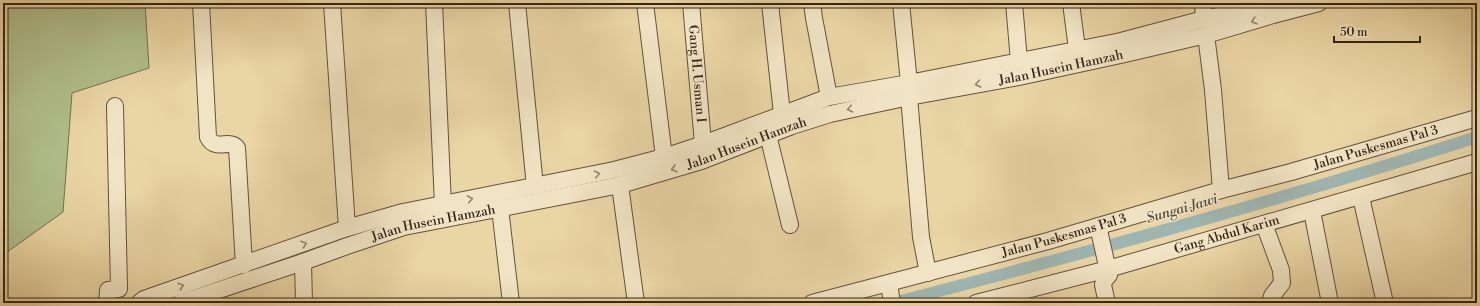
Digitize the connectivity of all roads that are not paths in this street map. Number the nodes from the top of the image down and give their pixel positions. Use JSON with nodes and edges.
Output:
{"nodes":[{"id":1,"x":201,"y":3,"type":"edge"},
{"id":2,"x":332,"y":3,"type":"edge"},
{"id":3,"x":434,"y":3,"type":"edge"},
{"id":4,"x":517,"y":3,"type":"edge"},
{"id":5,"x":645,"y":3,"type":"edge"},
{"id":6,"x":692,"y":3,"type":"edge"},
{"id":7,"x":770,"y":3,"type":"edge"},
{"id":8,"x":812,"y":3,"type":"edge"},
{"id":9,"x":901,"y":3,"type":"edge"},
{"id":10,"x":1014,"y":3,"type":"edge"},
{"id":11,"x":1071,"y":3,"type":"edge"},
{"id":12,"x":1203,"y":3,"type":"edge"},
{"id":13,"x":1319,"y":3,"type":"edge"},
{"id":14,"x":1273,"y":8,"type":"edge"},
{"id":15,"x":1204,"y":19,"type":"junction"},
{"id":16,"x":1206,"y":35,"type":"junction"},
{"id":17,"x":1123,"y":47,"type":"junction"},
{"id":18,"x":1077,"y":49,"type":"junction"},
{"id":19,"x":1019,"y":61,"type":"junction"},
{"id":20,"x":909,"y":90,"type":"junction"},
{"id":21,"x":829,"y":97,"type":"junction"},
{"id":22,"x":115,"y":106,"type":"dead end"},
{"id":23,"x":782,"y":114,"type":"junction"},
{"id":24,"x":1477,"y":118,"type":"edge"},
{"id":25,"x":768,"y":135,"type":"junction"},
{"id":26,"x":703,"y":144,"type":"junction"},
{"id":27,"x":664,"y":157,"type":"junction"},
{"id":28,"x":1477,"y":162,"type":"edge"},
{"id":29,"x":620,"y":185,"type":"junction"},
{"id":30,"x":535,"y":187,"type":"junction"},
{"id":31,"x":1221,"y":190,"type":"junction"},
{"id":32,"x":1361,"y":197,"type":"junction"},
{"id":33,"x":443,"y":205,"type":"junction"},
{"id":34,"x":500,"y":208,"type":"junction"},
{"id":35,"x":1312,"y":211,"type":"junction"},
{"id":36,"x":790,"y":224,"type":"dead end"},
{"id":37,"x":1264,"y":224,"type":"junction"},
{"id":38,"x":347,"y":228,"type":"junction"},
{"id":39,"x":1099,"y":232,"type":"junction"},
{"id":40,"x":303,"y":262,"type":"junction"},
{"id":41,"x":1106,"y":262,"type":"junction"},
{"id":42,"x":244,"y":265,"type":"junction"},
{"id":43,"x":928,"y":273,"type":"junction"},
{"id":44,"x":890,"y":293,"type":"edge"},
{"id":45,"x":143,"y":302,"type":"edge"},
{"id":46,"x":107,"y":303,"type":"edge"},
{"id":47,"x":180,"y":303,"type":"edge"},
{"id":48,"x":304,"y":303,"type":"edge"},
{"id":49,"x":511,"y":303,"type":"edge"},
{"id":50,"x":636,"y":303,"type":"edge"},
{"id":51,"x":812,"y":303,"type":"edge"},
{"id":52,"x":976,"y":303,"type":"edge"},
{"id":53,"x":1107,"y":303,"type":"edge"},
{"id":54,"x":1270,"y":303,"type":"edge"},
{"id":55,"x":1330,"y":303,"type":"edge"},
{"id":56,"x":1385,"y":303,"type":"edge"}],
"edges":[{"from":1,"to":42,"type":"street"},
{"from":2,"to":38,"type":"street"},
{"from":3,"to":33,"type":"street"},
{"from":4,"to":30,"type":"street"},
{"from":5,"to":27,"type":"street"},
{"from":6,"to":26,"type":"street","name":"Gang H. Usman I"},
{"from":7,"to":23,"type":"street"},
{"from":8,"to":21,"type":"street"},
{"from":9,"to":20,"type":"street"},
{"from":10,"to":19,"type":"street"},
{"from":11,"to":18,"type":"street"},
{"from":12,"to":15,"type":"street"},
{"from":13,"to":14,"type":"street","name":"Jalan Husein Hamzah"},
{"from":14,"to":15,"type":"street","name":"Jalan Husein Hamzah"},
{"from":14,"to":16,"type":"street","name":"Jalan Husein Hamzah","one_way":true},
{"from":15,"to":17,"type":"street","name":"Jalan Husein Hamzah"},
{"from":16,"to":17,"type":"street","name":"Jalan Husein Hamzah"},
{"from":16,"to":31,"type":"street"},
{"from":17,"to":18,"type":"street","name":"Jalan Husein Hamzah"},
{"from":17,"to":20,"type":"street","name":"Jalan Husein Hamzah","one_way":true},
{"from":18,"to":19,"type":"street","name":"Jalan Husein Hamzah"},
{"from":19,"to":20,"type":"street","name":"Jalan Husein Hamzah"},
{"from":20,"to":21,"type":"street","name":"Jalan Husein Hamzah"},
{"from":20,"to":25,"type":"street","name":"Jalan Husein Hamzah","one_way":true},
{"from":20,"to":43,"type":"street"},
{"from":21,"to":23,"type":"street","name":"Jalan Husein Hamzah"},
{"from":22,"to":46,"type":"street"},
{"from":23,"to":26,"type":"street","name":"Jalan Husein Hamzah"},
{"from":24,"to":31,"type":"street","name":"Jalan Puskesmas Pal 3"},
{"from":25,"to":29,"type":"street","name":"Jalan Husein Hamzah","one_way":true},
{"from":25,"to":36,"type":"street"},
{"from":26,"to":27,"type":"street","name":"Jalan Husein Hamzah"},
{"from":30,"to":27,"type":"street","name":"Jalan Husein Hamzah","one_way":true},
{"from":28,"to":32,"type":"street","name":"Gang Abdul Karim"},
{"from":29,"to":34,"type":"street","name":"Jalan Husein Hamzah"},
{"from":29,"to":50,"type":"street"},
{"from":33,"to":30,"type":"street","name":"Jalan Husein Hamzah","one_way":true},
{"from":31,"to":39,"type":"street","name":"Jalan Puskesmas Pal 3"},
{"from":32,"to":35,"type":"street","name":"Gang Abdul Karim"},
{"from":32,"to":56,"type":"street"},
{"from":33,"to":38,"type":"street","name":"Jalan Husein Hamzah"},
{"from":34,"to":40,"type":"street","name":"Jalan Husein Hamzah"},
{"from":34,"to":49,"type":"street"},
{"from":35,"to":37,"type":"street","name":"Gang Abdul Karim"},
{"from":35,"to":55,"type":"street"},
{"from":37,"to":41,"type":"street","name":"Gang Abdul Karim"},
{"from":37,"to":54,"type":"street"},
{"from":42,"to":38,"type":"street","name":"Jalan Husein Hamzah","one_way":true},
{"from":39,"to":41,"type":"street"},
{"from":39,"to":43,"type":"street","name":"Jalan Puskesmas Pal 3"},
{"from":40,"to":47,"type":"street","name":"Jalan Husein Hamzah"},
{"from":40,"to":48,"type":"street"},
{"from":41,"to":52,"type":"street","name":"Gang Abdul Karim"},
{"from":41,"to":53,"type":"street"},
{"from":45,"to":42,"type":"street","name":"Jalan Husein Hamzah","one_way":true},
{"from":43,"to":44,"type":"street","name":"Jalan Puskesmas Pal 3"},
{"from":44,"to":51,"type":"street","name":"Jalan Puskesmas Pal 3"}]}
